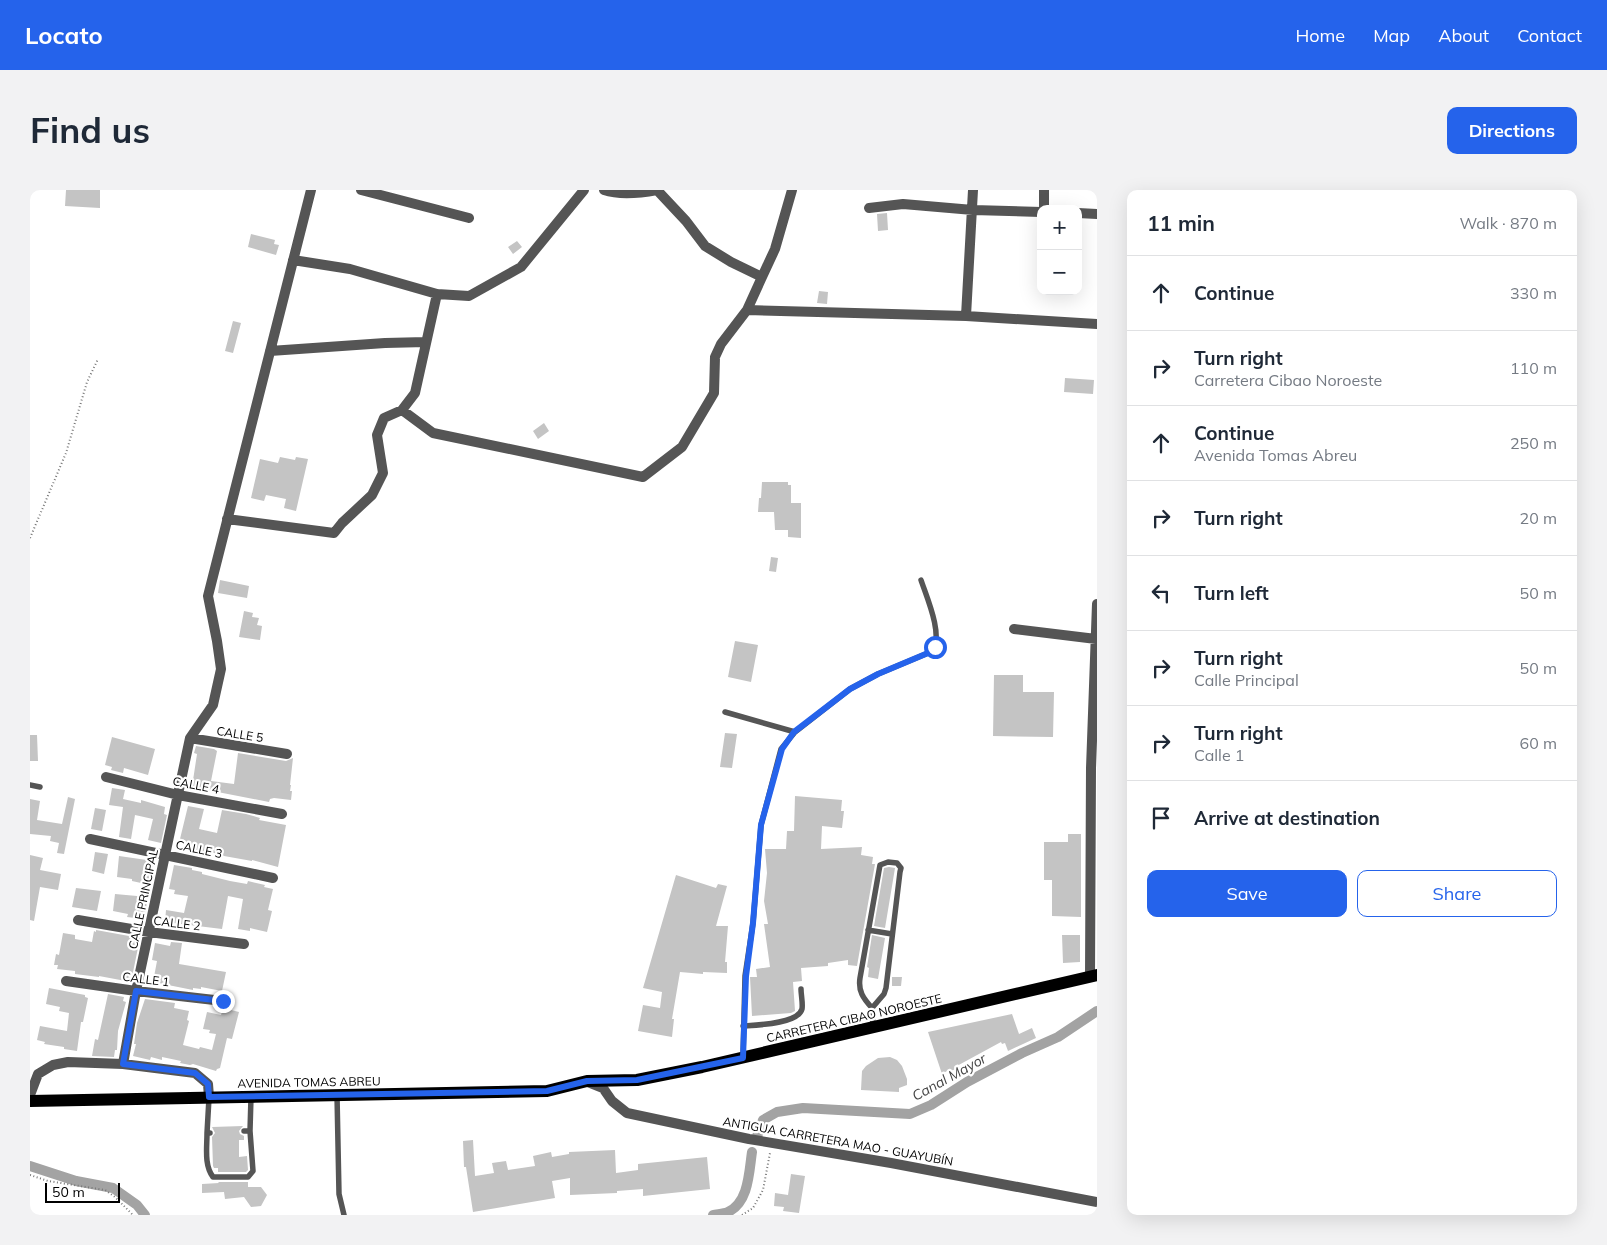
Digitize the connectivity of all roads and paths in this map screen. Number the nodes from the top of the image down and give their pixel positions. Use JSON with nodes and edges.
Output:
{"nodes":[{"id":1,"x":361,"y":190,"type":"edge"},
{"id":2,"x":584,"y":190,"type":"edge"},
{"id":3,"x":604,"y":190,"type":"edge"},
{"id":4,"x":792,"y":190,"type":"edge"},
{"id":5,"x":974,"y":190,"type":"edge"},
{"id":6,"x":1044,"y":190,"type":"edge"},
{"id":7,"x":308,"y":191,"type":"edge"},
{"id":8,"x":1044,"y":205,"type":"edge"},
{"id":9,"x":869,"y":208,"type":"dead end"},
{"id":10,"x":973,"y":210,"type":"junction"},
{"id":11,"x":1037,"y":212,"type":"edge"},
{"id":12,"x":1082,"y":213,"type":"edge"},
{"id":13,"x":1097,"y":214,"type":"edge"},
{"id":14,"x":469,"y":218,"type":"dead end"},
{"id":15,"x":293,"y":260,"type":"junction"},
{"id":16,"x":762,"y":277,"type":"junction"},
{"id":17,"x":437,"y":294,"type":"junction"},
{"id":18,"x":747,"y":310,"type":"junction"},
{"id":19,"x":966,"y":316,"type":"junction"},
{"id":20,"x":1097,"y":324,"type":"edge"},
{"id":21,"x":426,"y":342,"type":"junction"},
{"id":22,"x":270,"y":351,"type":"junction"},
{"id":23,"x":98,"y":359,"type":"dead end"},
{"id":24,"x":402,"y":410,"type":"junction"},
{"id":25,"x":227,"y":519,"type":"junction"},
{"id":26,"x":30,"y":538,"type":"edge"},
{"id":27,"x":921,"y":580,"type":"dead end"},
{"id":28,"x":1097,"y":604,"type":"edge"},
{"id":29,"x":1014,"y":629,"type":"dead end"},
{"id":30,"x":1096,"y":639,"type":"edge"},
{"id":31,"x":725,"y":712,"type":"dead end"},
{"id":32,"x":794,"y":732,"type":"junction"},
{"id":33,"x":190,"y":738,"type":"junction"},
{"id":34,"x":287,"y":754,"type":"dead end"},
{"id":35,"x":106,"y":777,"type":"dead end"},
{"id":36,"x":30,"y":785,"type":"edge"},
{"id":37,"x":40,"y":787,"type":"dead end"},
{"id":38,"x":178,"y":795,"type":"junction"},
{"id":39,"x":282,"y":814,"type":"dead end"},
{"id":40,"x":90,"y":838,"type":"dead end"},
{"id":41,"x":166,"y":855,"type":"junction"},
{"id":42,"x":273,"y":878,"type":"dead end"},
{"id":43,"x":78,"y":920,"type":"dead end"},
{"id":44,"x":868,"y":930,"type":"junction"},
{"id":45,"x":149,"y":932,"type":"junction"},
{"id":46,"x":892,"y":934,"type":"junction"},
{"id":47,"x":244,"y":944,"type":"dead end"},
{"id":48,"x":1093,"y":976,"type":"edge"},
{"id":49,"x":66,"y":981,"type":"dead end"},
{"id":50,"x":801,"y":989,"type":"dead end"},
{"id":51,"x":136,"y":991,"type":"junction"},
{"id":52,"x":223,"y":1001,"type":"dead end"},
{"id":53,"x":872,"y":1008,"type":"junction"},
{"id":54,"x":743,"y":1026,"type":"junction"},
{"id":55,"x":873,"y":1028,"type":"junction"},
{"id":56,"x":743,"y":1058,"type":"junction"},
{"id":57,"x":123,"y":1064,"type":"junction"},
{"id":58,"x":587,"y":1081,"type":"junction"},
{"id":59,"x":30,"y":1095,"type":"edge"},
{"id":60,"x":337,"y":1095,"type":"junction"},
{"id":61,"x":209,"y":1097,"type":"junction"},
{"id":62,"x":250,"y":1097,"type":"junction"},
{"id":63,"x":30,"y":1101,"type":"edge"},
{"id":64,"x":772,"y":1143,"type":"junction"},
{"id":65,"x":30,"y":1175,"type":"edge"},
{"id":66,"x":1097,"y":1202,"type":"edge"},
{"id":67,"x":133,"y":1215,"type":"edge"},
{"id":68,"x":344,"y":1215,"type":"edge"},
{"id":69,"x":742,"y":1215,"type":"edge"}],
"edges":[{"from":1,"to":14,"type":"street"},
{"from":2,"to":17,"type":"street"},
{"from":3,"to":16,"type":"street"},
{"from":4,"to":16,"type":"street"},
{"from":5,"to":10,"type":"street"},
{"from":6,"to":8,"type":"street"},
{"from":7,"to":15,"type":"street"},
{"from":9,"to":10,"type":"street"},
{"from":10,"to":11,"type":"street"},
{"from":10,"to":19,"type":"street"},
{"from":12,"to":13,"type":"street"},
{"from":15,"to":17,"type":"street"},
{"from":15,"to":22,"type":"street"},
{"from":16,"to":18,"type":"street"},
{"from":17,"to":21,"type":"street"},
{"from":18,"to":19,"type":"street"},
{"from":18,"to":24,"type":"street"},
{"from":19,"to":20,"type":"street"},
{"from":21,"to":22,"type":"street"},
{"from":21,"to":24,"type":"street"},
{"from":22,"to":25,"type":"street"},
{"from":23,"to":26,"type":"path"},
{"from":24,"to":25,"type":"street"},
{"from":25,"to":33,"type":"street"},
{"from":27,"to":32,"type":"lane"},
{"from":28,"to":30,"type":"street"},
{"from":29,"to":30,"type":"street"},
{"from":30,"to":48,"type":"street"},
{"from":31,"to":32,"type":"lane"},
{"from":32,"to":54,"type":"lane"},
{"from":33,"to":34,"type":"street","name":"CALLE 5"},
{"from":33,"to":38,"type":"street","name":"CALLE PRINCIPAL"},
{"from":35,"to":38,"type":"street","name":"CALLE 4"},
{"from":36,"to":37,"type":"lane"},
{"from":38,"to":39,"type":"street","name":"CALLE 4"},
{"from":38,"to":41,"type":"street","name":"CALLE PRINCIPAL"},
{"from":40,"to":41,"type":"street","name":"CALLE 3"},
{"from":41,"to":42,"type":"street","name":"CALLE 3"},
{"from":41,"to":45,"type":"street","name":"CALLE PRINCIPAL"},
{"from":43,"to":45,"type":"street","name":"CALLE 2"},
{"from":44,"to":46,"type":"lane"},
{"from":44,"to":46,"type":"lane"},
{"from":44,"to":53,"type":"lane"},
{"from":45,"to":47,"type":"street","name":"CALLE 2"},
{"from":45,"to":51,"type":"street","name":"CALLE PRINCIPAL"},
{"from":46,"to":53,"type":"lane"},
{"from":48,"to":55,"type":"main road","name":"CARRETERA CIBAO NOROESTE"},
{"from":49,"to":51,"type":"street","name":"CALLE 1"},
{"from":50,"to":54,"type":"lane"},
{"from":51,"to":52,"type":"street","name":"CALLE 1"},
{"from":51,"to":57,"type":"street","name":"CALLE PRINCIPAL"},
{"from":53,"to":55,"type":"lane"},
{"from":54,"to":56,"type":"lane"},
{"from":55,"to":56,"type":"main road","name":"CARRETERA CIBAO NOROESTE"},
{"from":56,"to":58,"type":"main road","name":"CARRETERA CIBAO NOROESTE"},
{"from":57,"to":59,"type":"street"},
{"from":57,"to":61,"type":"street"},
{"from":58,"to":60,"type":"main road","name":"AVENIDA TOMAS ABREU"},
{"from":58,"to":64,"type":"street","name":"ANTIGUA CARRETERA MAO - GUAYUBÍN"},
{"from":60,"to":62,"type":"main road","name":"AVENIDA TOMAS ABREU"},
{"from":60,"to":68,"type":"lane"},
{"from":61,"to":62,"type":"main road","name":"AVENIDA TOMAS ABREU"},
{"from":61,"to":62,"type":"lane"},
{"from":61,"to":63,"type":"main road","name":"AVENIDA TOMAS ABREU"},
{"from":64,"to":66,"type":"street","name":"ANTIGUA CARRETERA MAO - GUAYUBÍN"},
{"from":64,"to":69,"type":"path"},
{"from":65,"to":67,"type":"path"}]}
